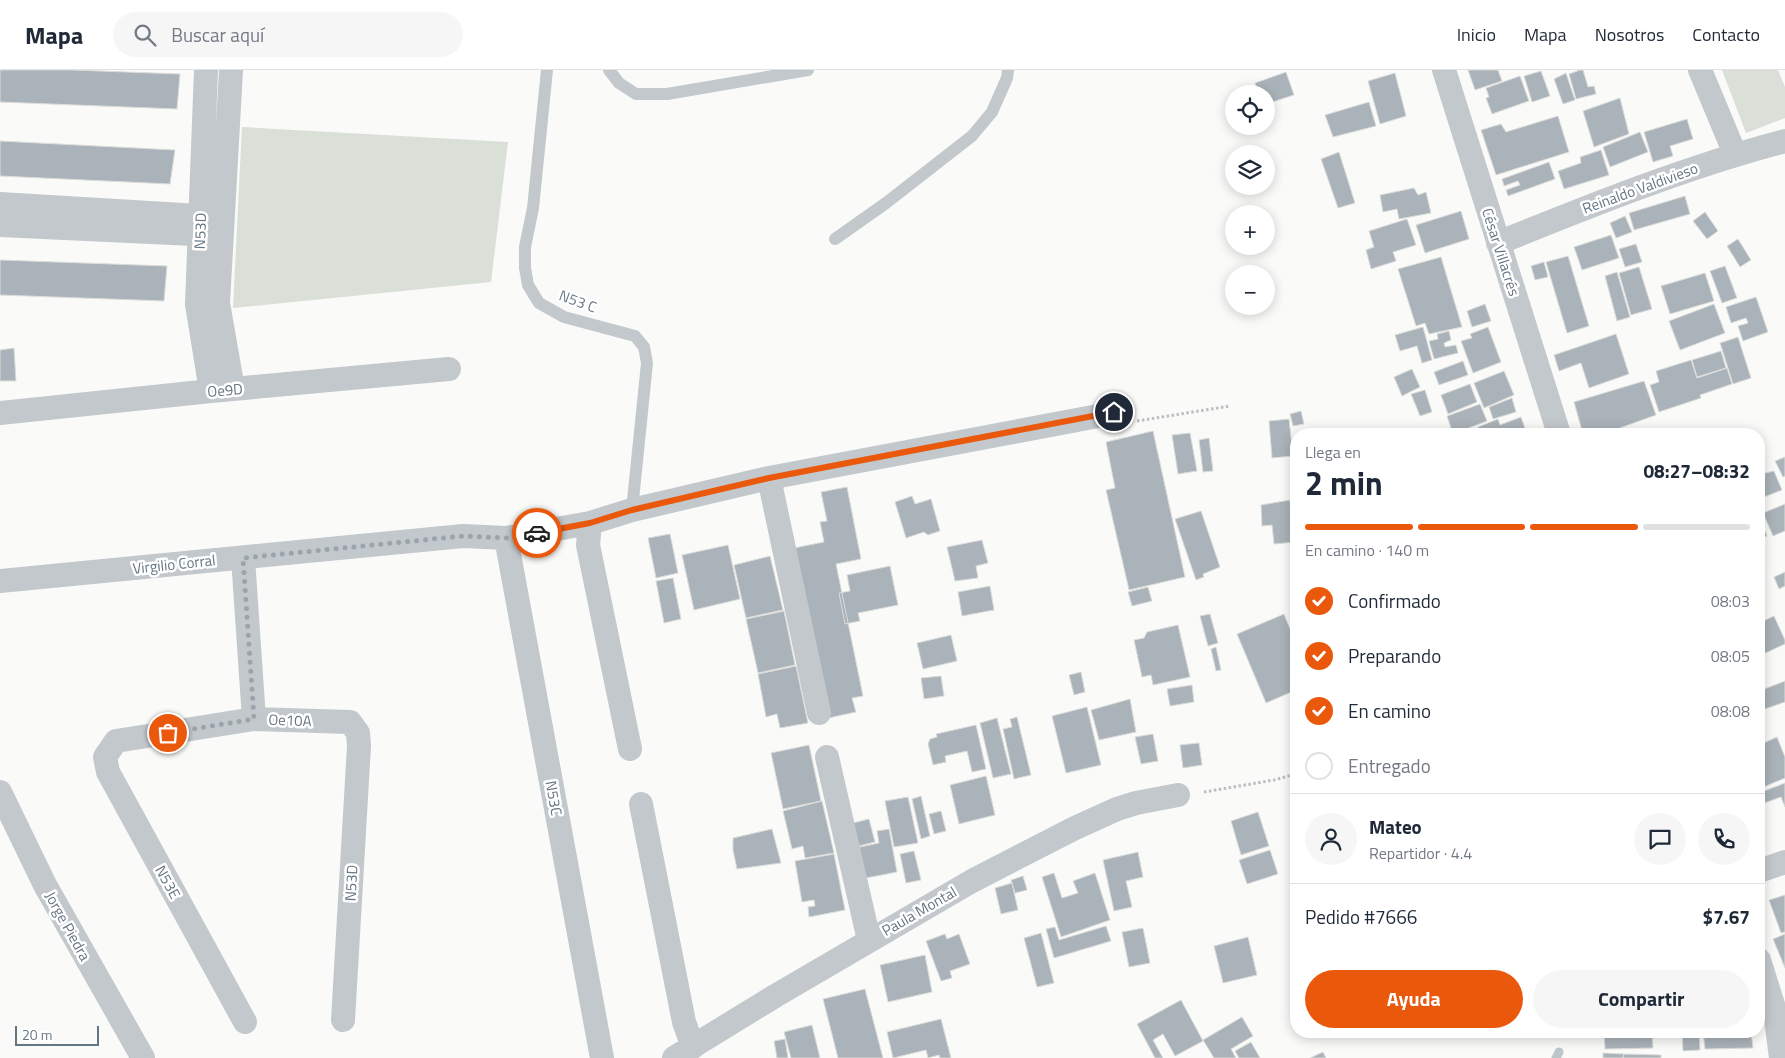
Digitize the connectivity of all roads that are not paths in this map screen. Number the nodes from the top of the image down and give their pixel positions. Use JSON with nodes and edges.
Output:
{"nodes":[{"id":1,"x":206,"y":70,"type":"edge"},
{"id":2,"x":231,"y":70,"type":"edge"},
{"id":3,"x":547,"y":70,"type":"edge"},
{"id":4,"x":610,"y":70,"type":"edge"},
{"id":5,"x":808,"y":70,"type":"edge"},
{"id":6,"x":1008,"y":70,"type":"edge"},
{"id":7,"x":1444,"y":70,"type":"edge"},
{"id":8,"x":1700,"y":70,"type":"edge"},
{"id":9,"x":1785,"y":141,"type":"edge"},
{"id":10,"x":1734,"y":154,"type":"junction"},
{"id":11,"x":0,"y":204,"type":"edge"},
{"id":12,"x":0,"y":225,"type":"edge"},
{"id":13,"x":211,"y":226,"type":"junction"},
{"id":14,"x":835,"y":239,"type":"dead end"},
{"id":15,"x":1498,"y":244,"type":"junction"},
{"id":16,"x":449,"y":369,"type":"dead end"},
{"id":17,"x":222,"y":390,"type":"junction"},
{"id":18,"x":1114,"y":412,"type":"road end"},
{"id":19,"x":0,"y":413,"type":"edge"},
{"id":20,"x":1557,"y":428,"type":"edge"},
{"id":21,"x":769,"y":478,"type":"junction"},
{"id":22,"x":632,"y":510,"type":"junction"},
{"id":23,"x":590,"y":523,"type":"junction"},
{"id":24,"x":506,"y":538,"type":"junction"},
{"id":25,"x":243,"y":558,"type":"junction"},
{"id":26,"x":0,"y":581,"type":"edge"},
{"id":27,"x":819,"y":713,"type":"dead end"},
{"id":28,"x":254,"y":719,"type":"junction"},
{"id":29,"x":116,"y":742,"type":"joint"},
{"id":30,"x":359,"y":746,"type":"joint"},
{"id":31,"x":630,"y":749,"type":"dead end"},
{"id":32,"x":826,"y":757,"type":"dead end"},
{"id":33,"x":0,"y":792,"type":"edge"},
{"id":34,"x":1178,"y":795,"type":"road end"},
{"id":35,"x":641,"y":804,"type":"dead end"},
{"id":36,"x":1785,"y":862,"type":"edge"},
{"id":37,"x":1765,"y":869,"type":"edge"},
{"id":38,"x":869,"y":940,"type":"junction"},
{"id":39,"x":1765,"y":980,"type":"edge"},
{"id":40,"x":343,"y":1020,"type":"dead end"},
{"id":41,"x":245,"y":1022,"type":"dead end"},
{"id":42,"x":684,"y":1052,"type":"edge"},
{"id":43,"x":143,"y":1058,"type":"edge"},
{"id":44,"x":602,"y":1058,"type":"edge"},
{"id":45,"x":1781,"y":1058,"type":"edge"}],
"edges":[{"from":1,"to":13,"type":"street","name":"N53D"},
{"from":2,"to":13,"type":"street","name":"N53D"},
{"from":3,"to":22,"type":"lane","name":"N53 C"},
{"from":4,"to":5,"type":"lane"},
{"from":6,"to":14,"type":"lane"},
{"from":7,"to":15,"type":"street","name":"César Villacrés"},
{"from":8,"to":10,"type":"street"},
{"from":9,"to":10,"type":"street","name":"Reinaldo Valdivieso"},
{"from":10,"to":15,"type":"street","name":"Reinaldo Valdivieso"},
{"from":11,"to":13,"type":"street"},
{"from":12,"to":13,"type":"street"},
{"from":13,"to":17,"type":"street","name":"N53D"},
{"from":15,"to":20,"type":"street","name":"César Villacrés"},
{"from":16,"to":17,"type":"street","name":"Oe9D"},
{"from":17,"to":19,"type":"street","name":"Oe9D"},
{"from":18,"to":21,"type":"street","name":"Virgilio Corral"},
{"from":21,"to":22,"type":"street","name":"Virgilio Corral"},
{"from":21,"to":27,"type":"street"},
{"from":22,"to":23,"type":"street","name":"Virgilio Corral"},
{"from":23,"to":24,"type":"street","name":"Virgilio Corral"},
{"from":23,"to":31,"type":"street"},
{"from":24,"to":25,"type":"street","name":"Virgilio Corral"},
{"from":24,"to":44,"type":"street","name":"N53C"},
{"from":25,"to":26,"type":"street","name":"Virgilio Corral"},
{"from":25,"to":28,"type":"street"},
{"from":28,"to":29,"type":"street","name":"Oe10A"},
{"from":28,"to":30,"type":"street","name":"Oe10A"},
{"from":29,"to":41,"type":"street","name":"N53E"},
{"from":30,"to":40,"type":"street","name":"N53D"},
{"from":32,"to":38,"type":"street"},
{"from":33,"to":43,"type":"street","name":"Jorge Piedra"},
{"from":34,"to":38,"type":"street","name":"Paula Montal"},
{"from":35,"to":42,"type":"street"},
{"from":36,"to":37,"type":"street"},
{"from":38,"to":42,"type":"street","name":"Paula Montal"},
{"from":39,"to":45,"type":"street"}]}
